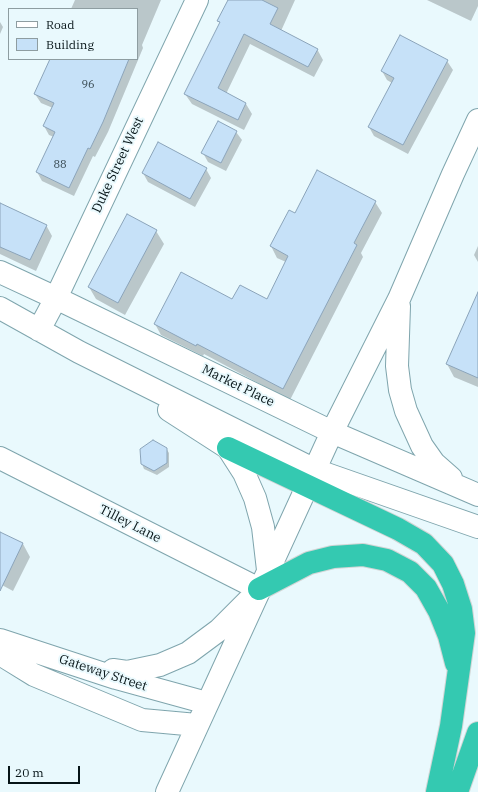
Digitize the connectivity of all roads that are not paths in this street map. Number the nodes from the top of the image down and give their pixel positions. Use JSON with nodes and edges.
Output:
{"nodes":[{"id":1,"x":197,"y":0,"type":"edge"},
{"id":2,"x":478,"y":120,"type":"edge"},
{"id":3,"x":0,"y":272,"type":"edge"},
{"id":4,"x":56,"y":298,"type":"junction"},
{"id":5,"x":399,"y":299,"type":"junction"},
{"id":6,"x":0,"y":308,"type":"edge"},
{"id":7,"x":39,"y":330,"type":"junction"},
{"id":8,"x":79,"y":352,"type":"junction"},
{"id":9,"x":332,"y":432,"type":"junction"},
{"id":10,"x":228,"y":448,"type":"junction"},
{"id":11,"x":0,"y":458,"type":"edge"},
{"id":12,"x":311,"y":478,"type":"junction"},
{"id":13,"x":469,"y":491,"type":"edge"},
{"id":14,"x":478,"y":527,"type":"edge"},
{"id":15,"x":264,"y":579,"type":"junction"},
{"id":16,"x":0,"y":640,"type":"edge"},
{"id":17,"x":0,"y":654,"type":"edge"},
{"id":18,"x":88,"y":668,"type":"junction"},
{"id":19,"x":459,"y":676,"type":"junction"},
{"id":20,"x":207,"y":703,"type":"junction"},
{"id":21,"x":197,"y":725,"type":"junction"},
{"id":22,"x":478,"y":733,"type":"edge"},
{"id":23,"x":167,"y":792,"type":"edge"},
{"id":24,"x":437,"y":792,"type":"edge"},
{"id":25,"x":457,"y":792,"type":"edge"}],
"edges":[{"from":1,"to":4,"type":"street","name":"Duke Street West"},
{"from":2,"to":5,"type":"street"},
{"from":3,"to":4,"type":"street","name":"Market Place"},
{"from":4,"to":7,"type":"street","name":"Duke Street West"},
{"from":4,"to":9,"type":"street","name":"Market Place"},
{"from":5,"to":9,"type":"street"},
{"from":5,"to":13,"type":"street"},
{"from":6,"to":7,"type":"street"},
{"from":7,"to":8,"type":"street"},
{"from":8,"to":10,"type":"street"},
{"from":8,"to":12,"type":"street"},
{"from":9,"to":12,"type":"street"},
{"from":9,"to":13,"type":"street","name":"Market Place"},
{"from":10,"to":12,"type":"highway"},
{"from":10,"to":15,"type":"street"},
{"from":11,"to":15,"type":"street","name":"Tilley Lane"},
{"from":12,"to":14,"type":"street"},
{"from":12,"to":15,"type":"street"},
{"from":12,"to":19,"type":"highway"},
{"from":15,"to":18,"type":"street"},
{"from":15,"to":19,"type":"highway"},
{"from":15,"to":20,"type":"street"},
{"from":16,"to":18,"type":"street","name":"Gateway Street"},
{"from":17,"to":21,"type":"street","name":"Gateway Street"},
{"from":18,"to":20,"type":"street","name":"Gateway Street"},
{"from":19,"to":24,"type":"highway"},
{"from":20,"to":21,"type":"street"},
{"from":21,"to":23,"type":"street"},
{"from":22,"to":25,"type":"highway"}]}
